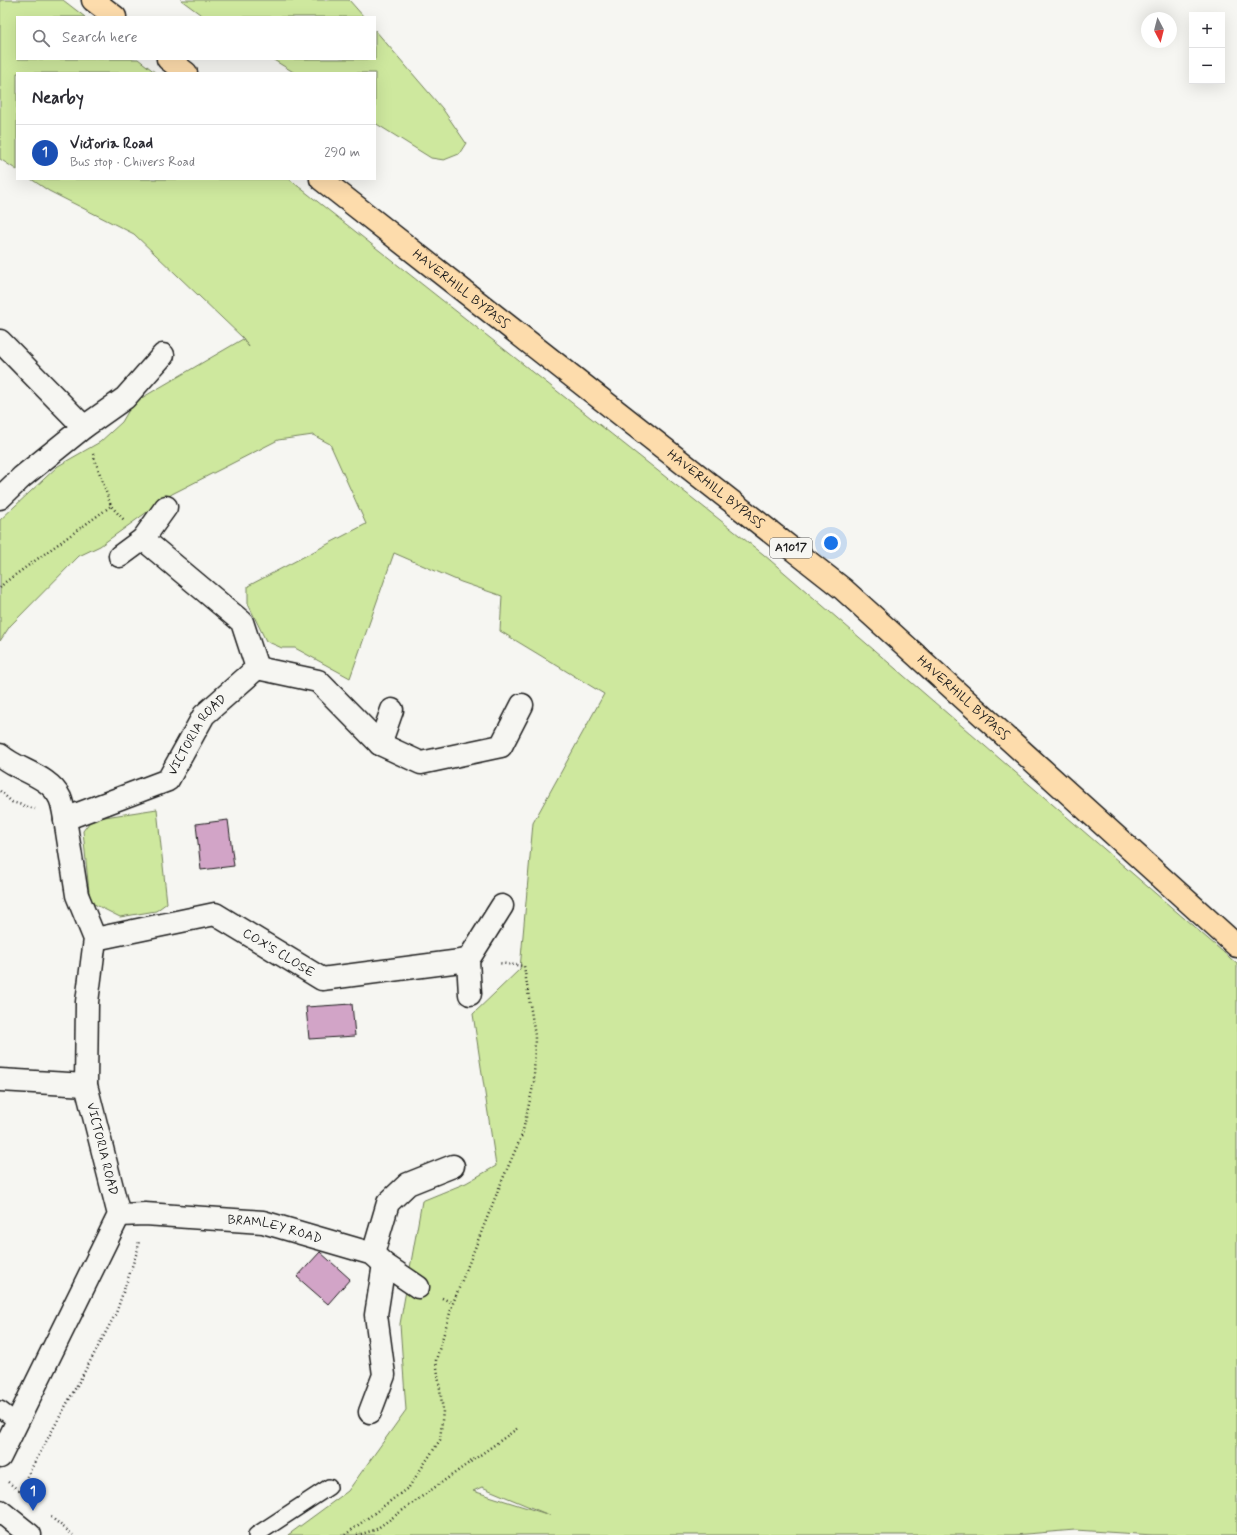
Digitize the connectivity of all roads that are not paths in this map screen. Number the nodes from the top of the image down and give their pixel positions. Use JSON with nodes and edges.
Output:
{"nodes":[{"id":1,"x":93,"y":0,"type":"edge"},
{"id":2,"x":114,"y":16,"type":"edge"},
{"id":3,"x":169,"y":60,"type":"edge"},
{"id":4,"x":185,"y":72,"type":"edge"},
{"id":5,"x":322,"y":180,"type":"edge"},
{"id":6,"x":0,"y":341,"type":"edge"},
{"id":7,"x":163,"y":356,"type":"dead end"},
{"id":8,"x":84,"y":427,"type":"junction"},
{"id":9,"x":0,"y":498,"type":"edge"},
{"id":10,"x":166,"y":507,"type":"dead end"},
{"id":11,"x":136,"y":532,"type":"junction"},
{"id":12,"x":120,"y":556,"type":"dead end"},
{"id":13,"x":257,"y":668,"type":"junction"},
{"id":14,"x":522,"y":705,"type":"dead end"},
{"id":15,"x":392,"y":710,"type":"dead end"},
{"id":16,"x":380,"y":744,"type":"junction"},
{"id":17,"x":0,"y":755,"type":"edge"},
{"id":18,"x":65,"y":819,"type":"junction"},
{"id":19,"x":502,"y":906,"type":"dead end"},
{"id":20,"x":95,"y":940,"type":"junction"},
{"id":21,"x":1237,"y":946,"type":"edge"},
{"id":22,"x":468,"y":960,"type":"junction"},
{"id":23,"x":470,"y":994,"type":"dead end"},
{"id":24,"x":0,"y":1080,"type":"edge"},
{"id":25,"x":86,"y":1085,"type":"junction"},
{"id":26,"x":453,"y":1166,"type":"dead end"},
{"id":27,"x":119,"y":1214,"type":"junction"},
{"id":28,"x":378,"y":1259,"type":"junction"},
{"id":29,"x":418,"y":1287,"type":"dead end"},
{"id":30,"x":0,"y":1409,"type":"edge"},
{"id":31,"x":370,"y":1412,"type":"dead end"},
{"id":32,"x":17,"y":1422,"type":"junction"},
{"id":33,"x":0,"y":1457,"type":"edge"},
{"id":34,"x":329,"y":1487,"type":"dead end"},
{"id":35,"x":0,"y":1511,"type":"edge"},
{"id":36,"x":30,"y":1535,"type":"edge"},
{"id":37,"x":256,"y":1535,"type":"edge"}],
"edges":[{"from":1,"to":2,"type":"main road"},
{"from":3,"to":4,"type":"main road"},
{"from":5,"to":21,"type":"main road","name":"HAVERHILL BYPASS","number":"A1017"},
{"from":6,"to":8,"type":"street"},
{"from":7,"to":8,"type":"street"},
{"from":8,"to":9,"type":"street"},
{"from":10,"to":11,"type":"street"},
{"from":11,"to":12,"type":"street"},
{"from":11,"to":13,"type":"street"},
{"from":13,"to":16,"type":"street"},
{"from":13,"to":18,"type":"street","name":"VICTORIA ROAD"},
{"from":14,"to":16,"type":"street"},
{"from":15,"to":16,"type":"street"},
{"from":17,"to":18,"type":"street","name":"VICTORIA ROAD"},
{"from":18,"to":20,"type":"street","name":"VICTORIA ROAD"},
{"from":19,"to":22,"type":"street"},
{"from":20,"to":22,"type":"street","name":"COX'S CLOSE"},
{"from":20,"to":25,"type":"street","name":"VICTORIA ROAD"},
{"from":22,"to":23,"type":"street"},
{"from":24,"to":25,"type":"street"},
{"from":25,"to":27,"type":"street","name":"VICTORIA ROAD"},
{"from":26,"to":28,"type":"street"},
{"from":27,"to":28,"type":"street","name":"BRAMLEY ROAD"},
{"from":27,"to":32,"type":"street"},
{"from":28,"to":29,"type":"street","name":"BRAMLEY ROAD"},
{"from":28,"to":31,"type":"street"},
{"from":30,"to":32,"type":"lane"},
{"from":32,"to":33,"type":"street"},
{"from":34,"to":37,"type":"lane"},
{"from":35,"to":36,"type":"street"}]}
